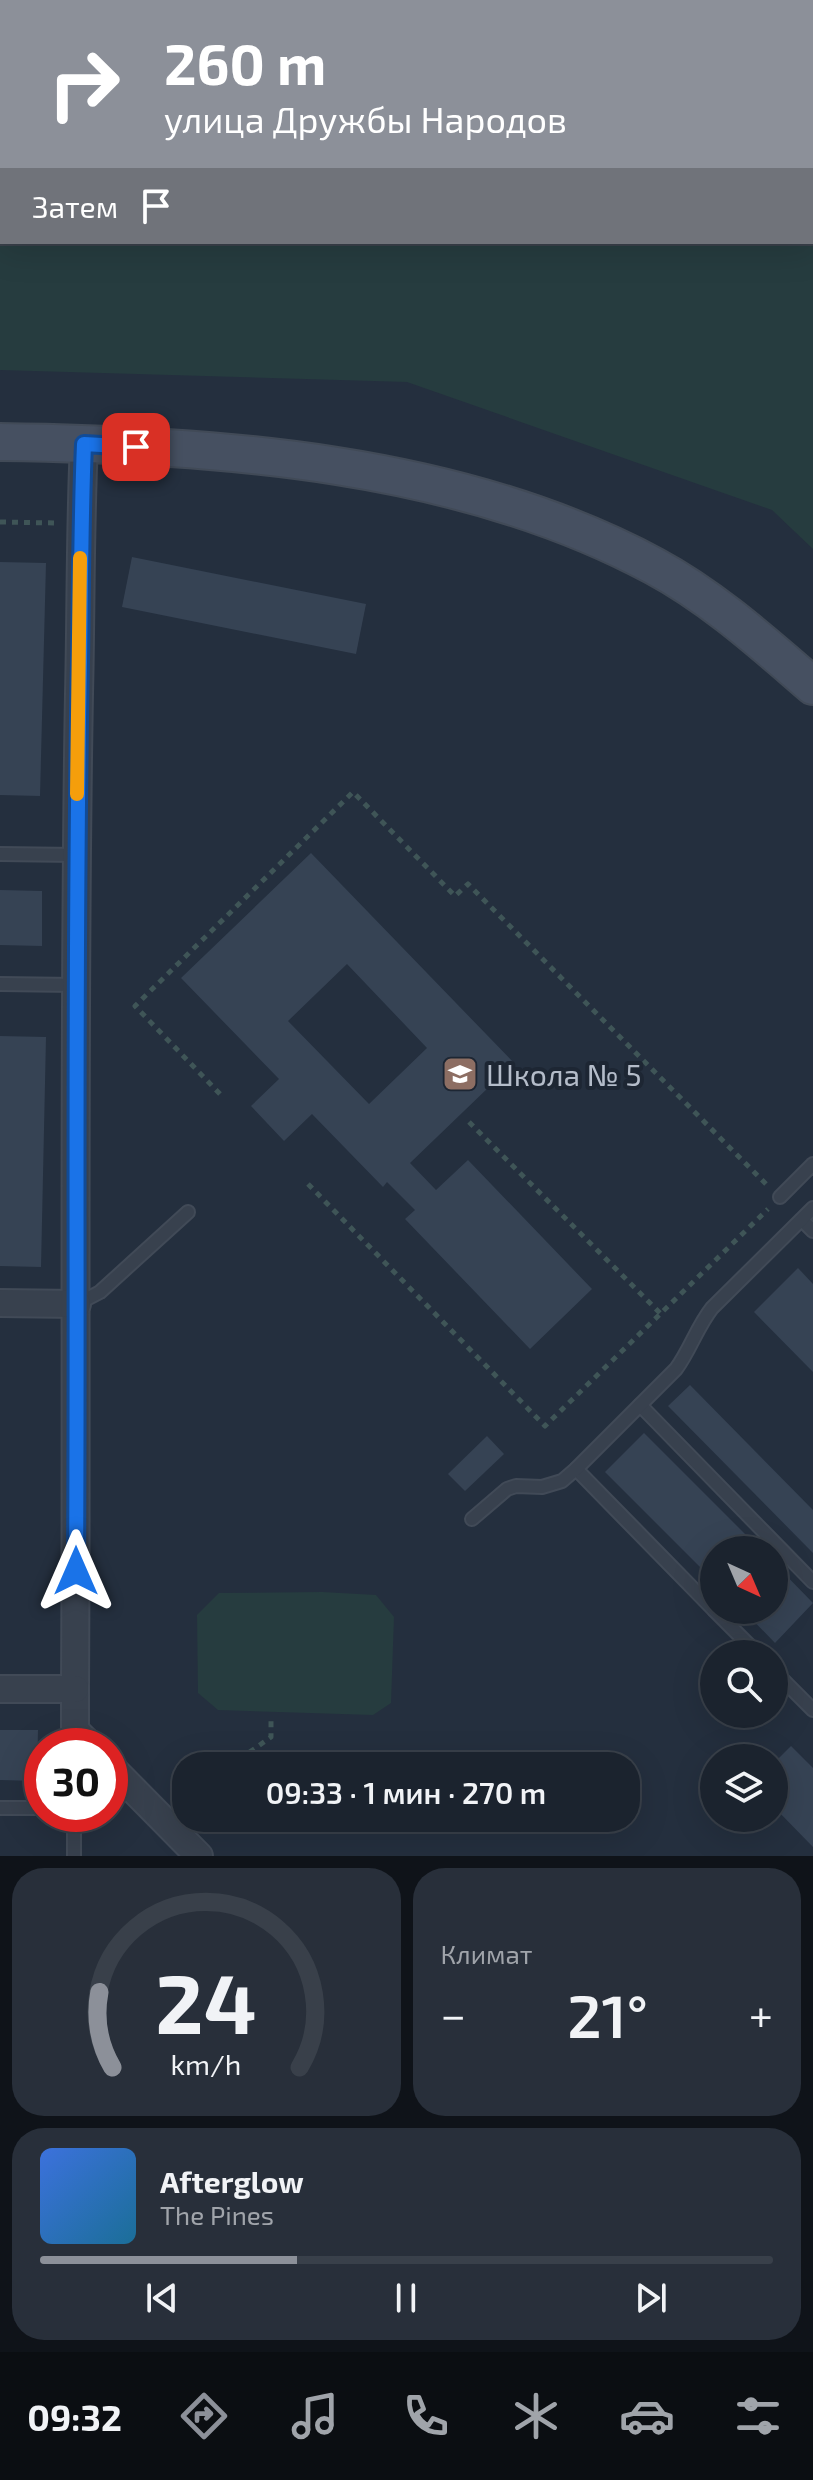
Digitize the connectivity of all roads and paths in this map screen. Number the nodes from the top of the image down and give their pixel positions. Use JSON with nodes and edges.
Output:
{"nodes":[{"id":1,"x":0,"y":442,"type":"edge"},
{"id":2,"x":84,"y":444,"type":"junction"},
{"id":3,"x":0,"y":522,"type":"edge"},
{"id":4,"x":80,"y":524,"type":"junction"},
{"id":5,"x":813,"y":686,"type":"edge"},
{"id":6,"x":0,"y":854,"type":"edge"},
{"id":7,"x":76,"y":855,"type":"junction"},
{"id":8,"x":0,"y":984,"type":"edge"},
{"id":9,"x":75,"y":985,"type":"junction"},
{"id":10,"x":220,"y":1094,"type":"dead end"},
{"id":11,"x":469,"y":1122,"type":"dead end"},
{"id":12,"x":813,"y":1164,"type":"edge"},
{"id":13,"x":308,"y":1184,"type":"dead end"},
{"id":14,"x":780,"y":1197,"type":"junction"},
{"id":15,"x":813,"y":1208,"type":"edge"},
{"id":16,"x":188,"y":1212,"type":"dead end"},
{"id":17,"x":802,"y":1220,"type":"junction"},
{"id":18,"x":813,"y":1231,"type":"edge"},
{"id":19,"x":0,"y":1303,"type":"edge"},
{"id":20,"x":77,"y":1304,"type":"junction"},
{"id":21,"x":661,"y":1314,"type":"junction"},
{"id":22,"x":640,"y":1405,"type":"junction"},
{"id":23,"x":576,"y":1469,"type":"junction"},
{"id":24,"x":472,"y":1519,"type":"dead end"},
{"id":25,"x":813,"y":1582,"type":"edge"},
{"id":26,"x":700,"y":1596,"type":"edge"},
{"id":27,"x":728,"y":1624,"type":"edge"},
{"id":28,"x":744,"y":1640,"type":"edge"},
{"id":29,"x":788,"y":1685,"type":"edge"},
{"id":30,"x":0,"y":1689,"type":"edge"},
{"id":31,"x":75,"y":1689,"type":"junction"},
{"id":32,"x":813,"y":1710,"type":"edge"},
{"id":33,"x":271,"y":1718,"type":"dead end"},
{"id":34,"x":79,"y":1728,"type":"edge"},
{"id":35,"x":250,"y":1752,"type":"edge"},
{"id":36,"x":128,"y":1784,"type":"edge"},
{"id":37,"x":0,"y":1808,"type":"edge"},
{"id":38,"x":24,"y":1808,"type":"edge"},
{"id":39,"x":74,"y":1832,"type":"edge"},
{"id":40,"x":74,"y":1856,"type":"edge"},
{"id":41,"x":199,"y":1856,"type":"edge"}],
"edges":[{"from":1,"to":2,"type":"street"},
{"from":2,"to":4,"type":"street"},
{"from":2,"to":5,"type":"street"},
{"from":3,"to":4,"type":"path"},
{"from":4,"to":7,"type":"street"},
{"from":6,"to":7,"type":"lane"},
{"from":7,"to":9,"type":"street"},
{"from":8,"to":9,"type":"lane"},
{"from":9,"to":20,"type":"street"},
{"from":10,"to":14,"type":"path"},
{"from":11,"to":21,"type":"path"},
{"from":12,"to":14,"type":"lane"},
{"from":13,"to":21,"type":"path"},
{"from":14,"to":21,"type":"path"},
{"from":15,"to":17,"type":"lane"},
{"from":16,"to":20,"type":"lane"},
{"from":17,"to":18,"type":"lane"},
{"from":17,"to":22,"type":"lane"},
{"from":19,"to":20,"type":"street"},
{"from":20,"to":31,"type":"street"},
{"from":22,"to":23,"type":"lane"},
{"from":22,"to":25,"type":"lane"},
{"from":23,"to":24,"type":"lane"},
{"from":23,"to":26,"type":"lane"},
{"from":27,"to":28,"type":"lane"},
{"from":29,"to":32,"type":"lane"},
{"from":30,"to":31,"type":"street"},
{"from":31,"to":34,"type":"street"},
{"from":33,"to":35,"type":"path"},
{"from":36,"to":41,"type":"street"},
{"from":37,"to":38,"type":"lane"},
{"from":39,"to":40,"type":"lane"}]}
